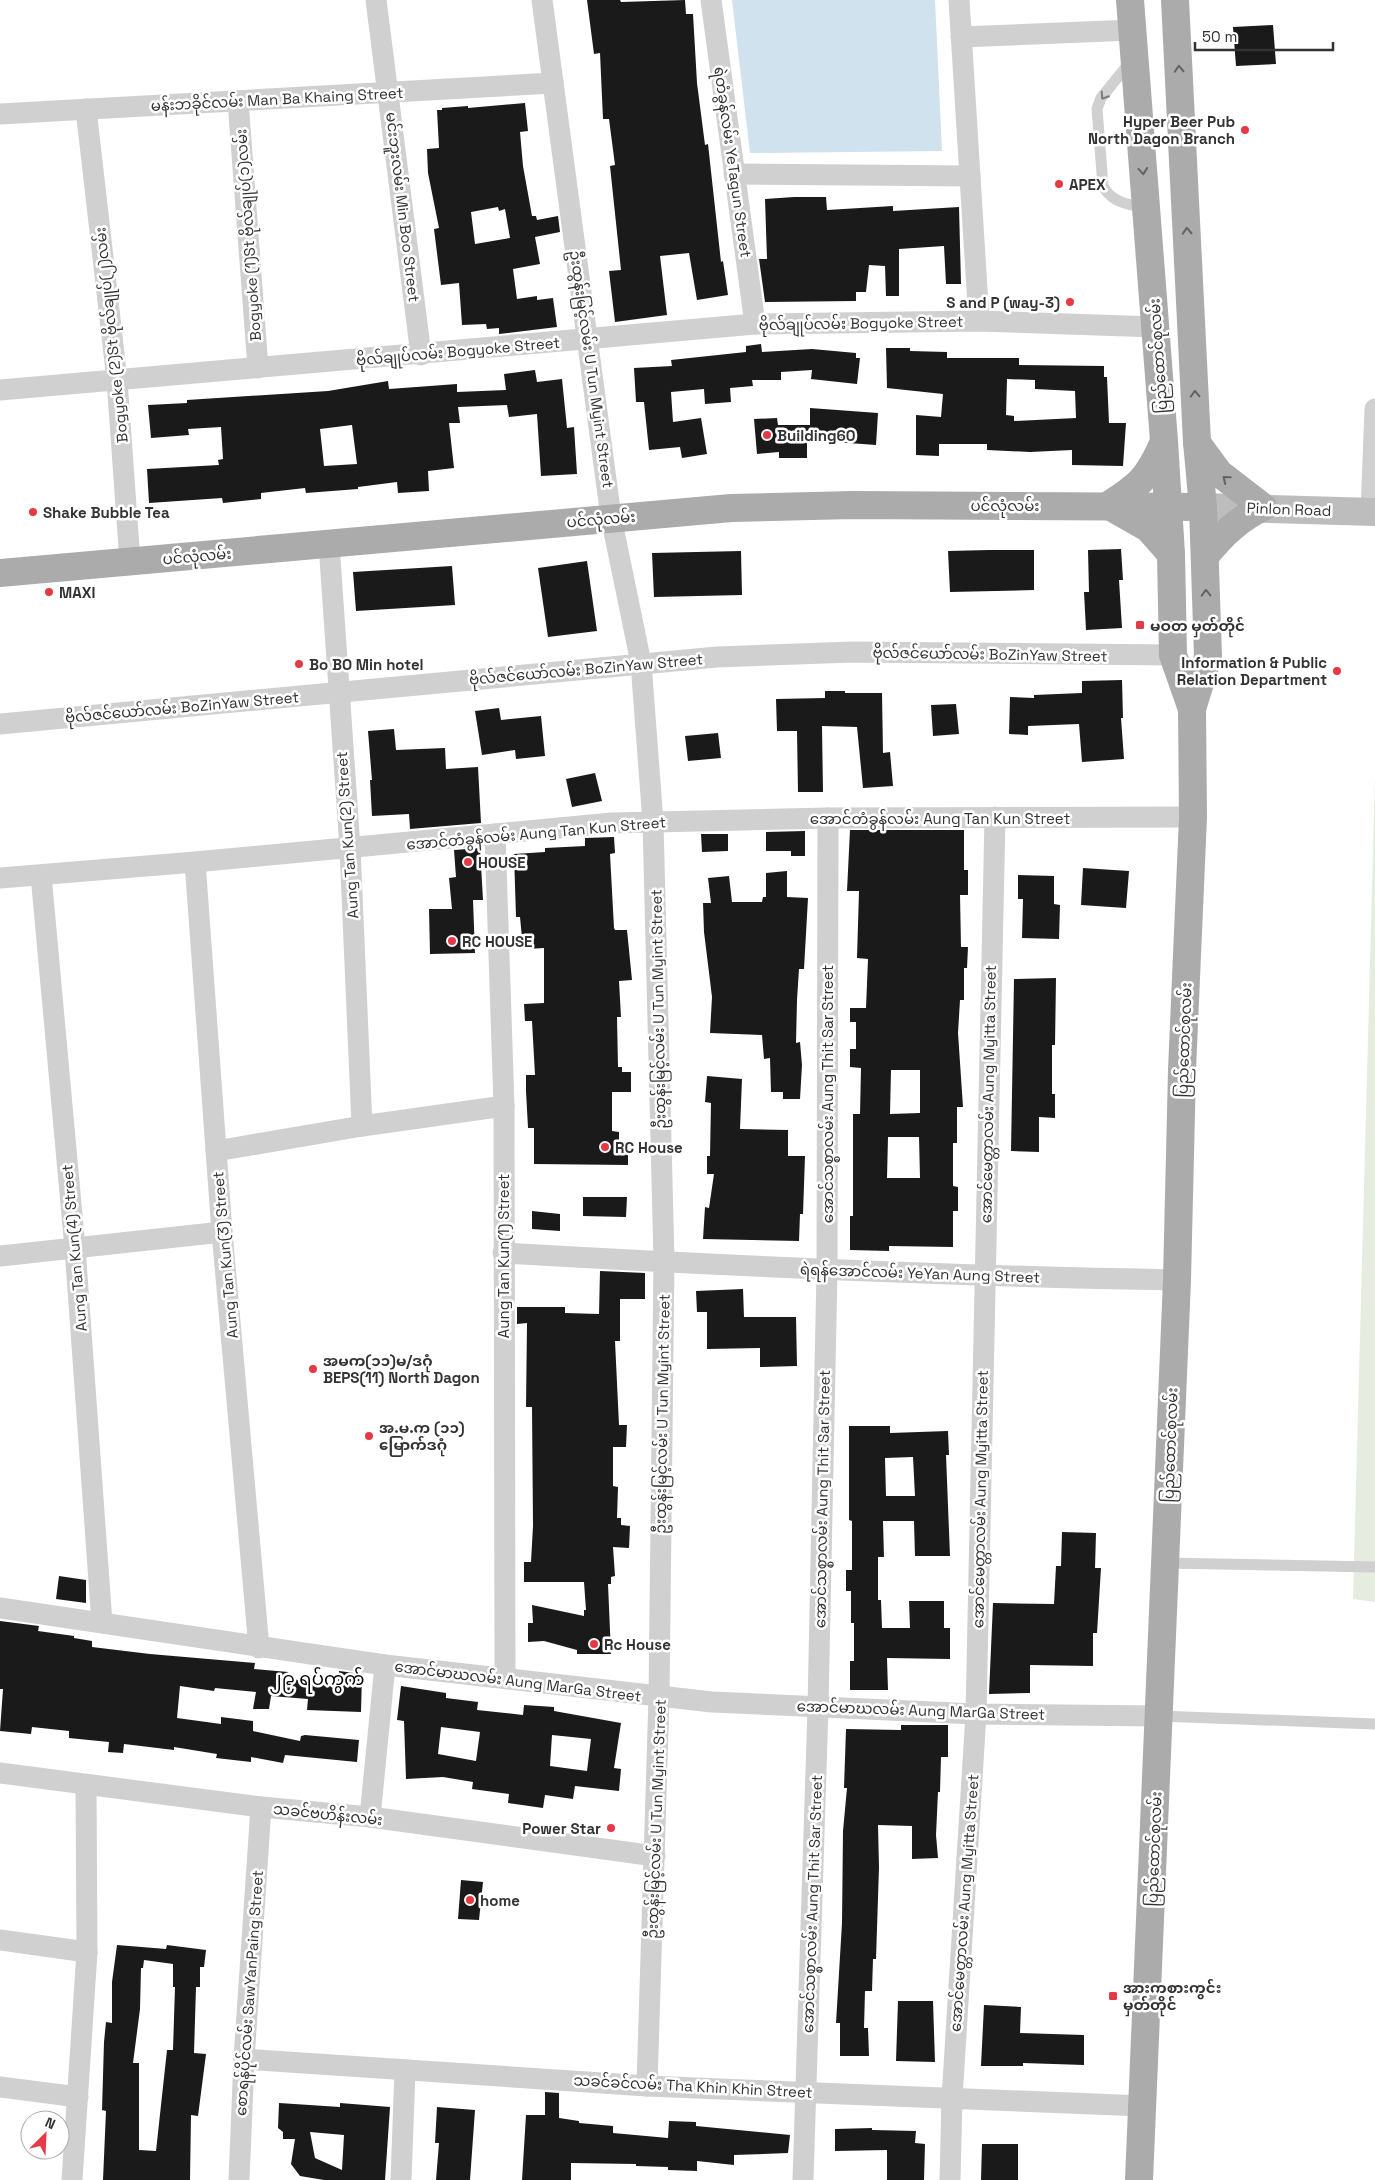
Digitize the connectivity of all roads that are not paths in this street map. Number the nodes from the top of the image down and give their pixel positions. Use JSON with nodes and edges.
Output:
{"nodes":[{"id":1,"x":376,"y":0,"type":"edge"},
{"id":2,"x":542,"y":0,"type":"edge"},
{"id":3,"x":711,"y":0,"type":"edge"},
{"id":4,"x":959,"y":0,"type":"edge"},
{"id":5,"x":1130,"y":0,"type":"edge"},
{"id":6,"x":1175,"y":0,"type":"edge"},
{"id":7,"x":1132,"y":30,"type":"junction"},
{"id":8,"x":961,"y":37,"type":"junction"},
{"id":9,"x":1134,"y":58,"type":"junction"},
{"id":10,"x":553,"y":83,"type":"junction"},
{"id":11,"x":388,"y":94,"type":"junction"},
{"id":12,"x":238,"y":101,"type":"junction"},
{"id":13,"x":86,"y":109,"type":"junction"},
{"id":14,"x":0,"y":114,"type":"edge"},
{"id":15,"x":734,"y":174,"type":"junction"},
{"id":16,"x":970,"y":176,"type":"junction"},
{"id":17,"x":1146,"y":208,"type":"junction"},
{"id":18,"x":979,"y":321,"type":"junction"},
{"id":19,"x":755,"y":324,"type":"junction"},
{"id":20,"x":1156,"y":326,"type":"junction"},
{"id":21,"x":588,"y":338,"type":"junction"},
{"id":22,"x":421,"y":355,"type":"junction"},
{"id":23,"x":258,"y":368,"type":"junction"},
{"id":24,"x":118,"y":380,"type":"junction"},
{"id":25,"x":0,"y":390,"type":"edge"},
{"id":26,"x":1375,"y":409,"type":"edge"},
{"id":27,"x":1164,"y":441,"type":"junction"},
{"id":28,"x":1196,"y":442,"type":"junction"},
{"id":29,"x":1167,"y":505,"type":"junction"},
{"id":30,"x":1107,"y":506,"type":"junction"},
{"id":31,"x":1203,"y":507,"type":"junction"},
{"id":32,"x":1263,"y":507,"type":"junction"},
{"id":33,"x":1373,"y":512,"type":"edge"},
{"id":34,"x":611,"y":517,"type":"junction"},
{"id":35,"x":329,"y":544,"type":"junction"},
{"id":36,"x":1171,"y":554,"type":"junction"},
{"id":37,"x":1206,"y":554,"type":"junction"},
{"id":38,"x":130,"y":562,"type":"junction"},
{"id":39,"x":0,"y":573,"type":"edge"},
{"id":40,"x":1173,"y":655,"type":"junction"},
{"id":41,"x":641,"y":663,"type":"junction"},
{"id":42,"x":338,"y":692,"type":"junction"},
{"id":43,"x":1192,"y":709,"type":"junction"},
{"id":44,"x":0,"y":724,"type":"edge"},
{"id":45,"x":995,"y":817,"type":"junction"},
{"id":46,"x":1193,"y":817,"type":"junction"},
{"id":47,"x":828,"y":818,"type":"junction"},
{"id":48,"x":653,"y":822,"type":"junction"},
{"id":49,"x":495,"y":834,"type":"junction"},
{"id":50,"x":350,"y":848,"type":"junction"},
{"id":51,"x":195,"y":862,"type":"junction"},
{"id":52,"x":41,"y":875,"type":"junction"},
{"id":53,"x":0,"y":878,"type":"edge"},
{"id":54,"x":504,"y":1106,"type":"junction"},
{"id":55,"x":362,"y":1126,"type":"junction"},
{"id":56,"x":216,"y":1151,"type":"junction"},
{"id":57,"x":222,"y":1232,"type":"junction"},
{"id":58,"x":74,"y":1248,"type":"junction"},
{"id":59,"x":503,"y":1253,"type":"junction"},
{"id":60,"x":0,"y":1256,"type":"edge"},
{"id":61,"x":664,"y":1260,"type":"junction"},
{"id":62,"x":827,"y":1271,"type":"junction"},
{"id":63,"x":984,"y":1276,"type":"junction"},
{"id":64,"x":1177,"y":1280,"type":"junction"},
{"id":65,"x":1166,"y":1563,"type":"junction"},
{"id":66,"x":1375,"y":1567,"type":"edge"},
{"id":67,"x":0,"y":1608,"type":"edge"},
{"id":68,"x":102,"y":1622,"type":"junction"},
{"id":69,"x":259,"y":1648,"type":"junction"},
{"id":70,"x":385,"y":1665,"type":"junction"},
{"id":71,"x":504,"y":1678,"type":"junction"},
{"id":72,"x":659,"y":1697,"type":"junction"},
{"id":73,"x":818,"y":1707,"type":"junction"},
{"id":74,"x":976,"y":1714,"type":"junction"},
{"id":75,"x":1159,"y":1716,"type":"junction"},
{"id":76,"x":1375,"y":1724,"type":"edge"},
{"id":77,"x":0,"y":1773,"type":"edge"},
{"id":78,"x":86,"y":1785,"type":"junction"},
{"id":79,"x":262,"y":1807,"type":"junction"},
{"id":80,"x":370,"y":1817,"type":"junction"},
{"id":81,"x":655,"y":1856,"type":"junction"},
{"id":82,"x":0,"y":1940,"type":"edge"},
{"id":83,"x":87,"y":1952,"type":"junction"},
{"id":84,"x":244,"y":2059,"type":"junction"},
{"id":85,"x":405,"y":2070,"type":"junction"},
{"id":86,"x":647,"y":2086,"type":"junction"},
{"id":87,"x":0,"y":2087,"type":"edge"},
{"id":88,"x":806,"y":2092,"type":"junction"},
{"id":89,"x":78,"y":2097,"type":"junction"},
{"id":90,"x":952,"y":2098,"type":"junction"},
{"id":91,"x":1143,"y":2106,"type":"junction"},
{"id":92,"x":72,"y":2180,"type":"edge"},
{"id":93,"x":239,"y":2180,"type":"edge"},
{"id":94,"x":401,"y":2180,"type":"edge"},
{"id":95,"x":803,"y":2180,"type":"edge"},
{"id":96,"x":950,"y":2180,"type":"edge"},
{"id":97,"x":1139,"y":2180,"type":"edge"}],
"edges":[{"from":1,"to":11,"type":"street","name":"မင်းဘူးလမ်း Min Boo Street"},
{"from":2,"to":10,"type":"street","name":"ဦးထွန်းမြင့်လမ်း U Tun Myint Street"},
{"from":3,"to":15,"type":"street","name":"ရဲတံခွန်လမ်း YeTagun Street"},
{"from":4,"to":8,"type":"street"},
{"from":5,"to":7,"type":"main road","name":"ပြည်ထောင်စုလမ်း"},
{"from":28,"to":6,"type":"main road","name":"ပြည်ထောင်စုလမ်း","one_way":true},
{"from":7,"to":8,"type":"street"},
{"from":7,"to":9,"type":"main road","name":"ပြည်ထောင်စုလမ်း"},
{"from":8,"to":16,"type":"street"},
{"from":9,"to":17,"type":"main road","name":"ပြည်ထောင်စုလမ်း","one_way":true},
{"from":9,"to":17,"type":"lane","one_way":true},
{"from":10,"to":11,"type":"street","name":"မန်းဘခိုင်လမ်း Man Ba Khaing Street"},
{"from":10,"to":21,"type":"street","name":"ဦးထွန်းမြင့်လမ်း U Tun Myint Street"},
{"from":11,"to":12,"type":"street","name":"မန်းဘခိုင်လမ်း Man Ba Khaing Street"},
{"from":11,"to":22,"type":"street","name":"မင်းဘူးလမ်း Min Boo Street"},
{"from":12,"to":13,"type":"street","name":"မန်းဘခိုင်လမ်း Man Ba Khaing Street"},
{"from":12,"to":23,"type":"street","name":"Bogyoke (1)St ဗိုလ်ချုပ်(၁)လမ်း"},
{"from":13,"to":14,"type":"street","name":"မန်းဘခိုင်လမ်း Man Ba Khaing Street"},
{"from":13,"to":24,"type":"street","name":"Bogyoke (2)St ဗိုလ်ချုပ်(၂)လမ်း"},
{"from":15,"to":16,"type":"street"},
{"from":15,"to":19,"type":"street","name":"ရဲတံခွန်လမ်း YeTagun Street"},
{"from":16,"to":18,"type":"street"},
{"from":17,"to":20,"type":"main road","name":"ပြည်ထောင်စုလမ်း"},
{"from":18,"to":19,"type":"street","name":"ဗိုလ်ချုပ်လမ်း Bogyoke Street"},
{"from":18,"to":20,"type":"street","name":"ဗိုလ်ချုပ်လမ်း Bogyoke Street"},
{"from":19,"to":21,"type":"street","name":"ဗိုလ်ချုပ်လမ်း Bogyoke Street"},
{"from":20,"to":27,"type":"main road","name":"ပြည်ထောင်စုလမ်း"},
{"from":21,"to":22,"type":"street","name":"ဗိုလ်ချုပ်လမ်း Bogyoke Street"},
{"from":21,"to":34,"type":"street","name":"ဦးထွန်းမြင့်လမ်း U Tun Myint Street"},
{"from":22,"to":23,"type":"street","name":"ဗိုလ်ချုပ်လမ်း Bogyoke Street"},
{"from":23,"to":24,"type":"street","name":"ဗိုလ်ချုပ်လမ်း Bogyoke Street"},
{"from":24,"to":25,"type":"street","name":"ဗိုလ်ချုပ်လမ်း Bogyoke Street"},
{"from":24,"to":38,"type":"street","name":"Bogyoke (2)St ဗိုလ်ချုပ်(၂)လမ်း"},
{"from":26,"to":33,"type":"street"},
{"from":27,"to":29,"type":"main road","name":"ပြည်ထောင်စုလမ်း"},
{"from":27,"to":30,"type":"main road"},
{"from":28,"to":31,"type":"main road","name":"ပြည်ထောင်စုလမ်း"},
{"from":32,"to":28,"type":"main road","one_way":true},
{"from":29,"to":30,"type":"main road","name":"ပင်လုံလမ်း"},
{"from":29,"to":31,"type":"main road","name":"ပင်လုံလမ်း"},
{"from":29,"to":36,"type":"main road","name":"ပြည်ထောင်စုလမ်း"},
{"from":30,"to":34,"type":"main road","name":"ပင်လုံလမ်း"},
{"from":30,"to":36,"type":"main road"},
{"from":31,"to":32,"type":"main road","name":"Pinlon Road"},
{"from":31,"to":37,"type":"main road","name":"ပြည်ထောင်စုလမ်း"},
{"from":32,"to":33,"type":"main road","name":"Pinlon Road"},
{"from":32,"to":37,"type":"main road"},
{"from":34,"to":35,"type":"main road","name":"ပင်လုံလမ်း"},
{"from":34,"to":41,"type":"street","name":"ဦးထွန်းမြင့်လမ်း U Tun Myint Street"},
{"from":35,"to":38,"type":"main road","name":"ပင်လုံလမ်း"},
{"from":35,"to":42,"type":"street","name":"Aung Tan Kun(2) Street"},
{"from":36,"to":40,"type":"main road","name":"ပြည်ထောင်စုလမ်း"},
{"from":43,"to":37,"type":"main road","name":"ပြည်ထောင်စုလမ်း","one_way":true},
{"from":38,"to":39,"type":"main road","name":"ပင်လုံလမ်း"},
{"from":40,"to":41,"type":"street","name":"ဗိုလ်ဇင်ယော်လမ်း BoZinYaw Street"},
{"from":40,"to":43,"type":"main road","name":"ပြည်ထောင်စုလမ်း"},
{"from":41,"to":42,"type":"street","name":"ဗိုလ်ဇင်ယော်လမ်း BoZinYaw Street"},
{"from":41,"to":48,"type":"street","name":"ဦးထွန်းမြင့်လမ်း U Tun Myint Street"},
{"from":42,"to":44,"type":"street","name":"ဗိုလ်ဇင်ယော်လမ်း BoZinYaw Street"},
{"from":42,"to":50,"type":"street","name":"Aung Tan Kun(2) Street"},
{"from":43,"to":46,"type":"main road","name":"ပြည်ထောင်စုလမ်း"},
{"from":45,"to":46,"type":"street","name":"အောင်တံခွန်လမ်း Aung Tan Kun Street"},
{"from":45,"to":47,"type":"street","name":"အောင်တံခွန်လမ်း Aung Tan Kun Street"},
{"from":45,"to":63,"type":"street","name":"အောင်မေတ္တာလမ်း Aung Myitta Street"},
{"from":46,"to":64,"type":"main road","name":"ပြည်ထောင်စုလမ်း"},
{"from":47,"to":48,"type":"street","name":"အောင်တံခွန်လမ်း Aung Tan Kun Street"},
{"from":47,"to":62,"type":"street","name":"အောင်သစ္စာလမ်း Aung Thit Sar Street"},
{"from":48,"to":49,"type":"street","name":"အောင်တံခွန်လမ်း Aung Tan Kun Street"},
{"from":48,"to":61,"type":"street","name":"ဦးထွန်းမြင့်လမ်း U Tun Myint Street"},
{"from":49,"to":50,"type":"street","name":"အောင်တံခွန်လမ်း Aung Tan Kun Street"},
{"from":49,"to":54,"type":"street","name":"Aung Tan Kun(1) Street"},
{"from":50,"to":51,"type":"street","name":"အောင်တံခွန်လမ်း Aung Tan Kun Street"},
{"from":50,"to":55,"type":"street","name":"Aung Tan Kun(2) Street"},
{"from":51,"to":52,"type":"street","name":"အောင်တံခွန်လမ်း Aung Tan Kun Street"},
{"from":51,"to":56,"type":"street","name":"Aung Tan Kun(3) Street"},
{"from":52,"to":53,"type":"street","name":"အောင်တံခွန်လမ်း Aung Tan Kun Street"},
{"from":52,"to":58,"type":"street","name":"Aung Tan Kun(4) Street"},
{"from":54,"to":55,"type":"street"},
{"from":54,"to":59,"type":"street","name":"Aung Tan Kun(1) Street"},
{"from":55,"to":56,"type":"street"},
{"from":56,"to":57,"type":"street","name":"Aung Tan Kun(3) Street"},
{"from":57,"to":58,"type":"street"},
{"from":57,"to":69,"type":"street","name":"Aung Tan Kun(3) Street"},
{"from":58,"to":60,"type":"street"},
{"from":58,"to":68,"type":"street","name":"Aung Tan Kun(4) Street"},
{"from":59,"to":61,"type":"street","name":"ရဲရန်အောင်လမ်း YeYan Aung Street"},
{"from":59,"to":71,"type":"street","name":"Aung Tan Kun(1) Street"},
{"from":61,"to":62,"type":"street","name":"ရဲရန်အောင်လမ်း YeYan Aung Street"},
{"from":61,"to":72,"type":"street","name":"ဦးထွန်းမြင့်လမ်း U Tun Myint Street"},
{"from":62,"to":63,"type":"street","name":"ရဲရန်အောင်လမ်း YeYan Aung Street"},
{"from":62,"to":73,"type":"street","name":"အောင်သစ္စာလမ်း Aung Thit Sar Street"},
{"from":63,"to":64,"type":"street","name":"ရဲရန်အောင်လမ်း YeYan Aung Street"},
{"from":63,"to":74,"type":"street","name":"အောင်မေတ္တာလမ်း Aung Myitta Street"},
{"from":64,"to":65,"type":"main road","name":"ပြည်ထောင်စုလမ်း"},
{"from":65,"to":66,"type":"lane"},
{"from":65,"to":75,"type":"main road","name":"ပြည်ထောင်စုလမ်း"},
{"from":67,"to":68,"type":"street","name":"အောင်မာဃလမ်း Aung MarGa Street"},
{"from":68,"to":69,"type":"street","name":"အောင်မာဃလမ်း Aung MarGa Street"},
{"from":69,"to":70,"type":"street","name":"အောင်မာဃလမ်း Aung MarGa Street"},
{"from":70,"to":71,"type":"street","name":"အောင်မာဃလမ်း Aung MarGa Street"},
{"from":70,"to":80,"type":"street"},
{"from":71,"to":72,"type":"street","name":"အောင်မာဃလမ်း Aung MarGa Street"},
{"from":72,"to":73,"type":"street","name":"အောင်မာဃလမ်း Aung MarGa Street"},
{"from":72,"to":81,"type":"street","name":"ဦးထွန်းမြင့်လမ်း U Tun Myint Street"},
{"from":73,"to":74,"type":"street","name":"အောင်မာဃလမ်း Aung MarGa Street"},
{"from":73,"to":88,"type":"street","name":"အောင်သစ္စာလမ်း Aung Thit Sar Street"},
{"from":74,"to":75,"type":"street","name":"အောင်မာဃလမ်း Aung MarGa Street"},
{"from":74,"to":90,"type":"street","name":"အောင်မေတ္တာလမ်း Aung Myitta Street"},
{"from":75,"to":76,"type":"lane"},
{"from":75,"to":91,"type":"main road","name":"ပြည်ထောင်စုလမ်း"},
{"from":77,"to":78,"type":"street","name":"သခင်ဗဟိန်းလမ်း"},
{"from":78,"to":79,"type":"street","name":"သခင်ဗဟိန်းလမ်း"},
{"from":78,"to":83,"type":"street"},
{"from":79,"to":80,"type":"street","name":"သခင်ဗဟိန်းလမ်း"},
{"from":79,"to":84,"type":"street","name":"စောရန်ပိုင်လမ်း SawYanPaing Street"},
{"from":80,"to":81,"type":"street","name":"သခင်ဗဟိန်းလမ်း"},
{"from":81,"to":86,"type":"street","name":"ဦးထွန်းမြင့်လမ်း U Tun Myint Street"},
{"from":82,"to":83,"type":"street"},
{"from":83,"to":89,"type":"street"},
{"from":84,"to":85,"type":"street","name":"သခင်ခင်လမ်း Tha Khin Khin Street"},
{"from":84,"to":93,"type":"street","name":"စောရန်ပိုင်လမ်း SawYanPaing Street"},
{"from":85,"to":86,"type":"street","name":"သခင်ခင်လမ်း Tha Khin Khin Street"},
{"from":85,"to":94,"type":"street"},
{"from":86,"to":88,"type":"street","name":"သခင်ခင်လမ်း Tha Khin Khin Street"},
{"from":87,"to":89,"type":"street"},
{"from":88,"to":90,"type":"street","name":"သခင်ခင်လမ်း Tha Khin Khin Street"},
{"from":88,"to":95,"type":"street","name":"အောင်သစ္စာလမ်း Aung Thit Sar Street"},
{"from":89,"to":92,"type":"street"},
{"from":90,"to":91,"type":"street","name":"သခင်ခင်လမ်း Tha Khin Khin Street"},
{"from":90,"to":96,"type":"street","name":"အောင်မေတ္တာလမ်း Aung Myitta Street"},
{"from":91,"to":97,"type":"main road","name":"ပြည်ထောင်စုလမ်း"}]}
